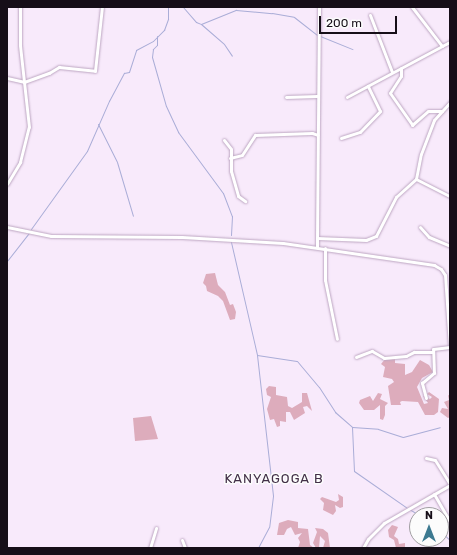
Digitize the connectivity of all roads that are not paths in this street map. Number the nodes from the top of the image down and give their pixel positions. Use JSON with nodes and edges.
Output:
{"nodes":[{"id":1,"x":20,"y":7,"type":"edge"},
{"id":2,"x":102,"y":7,"type":"edge"},
{"id":3,"x":319,"y":7,"type":"edge"},
{"id":4,"x":412,"y":7,"type":"edge"},
{"id":5,"x":370,"y":15,"type":"dead end"},
{"id":6,"x":450,"y":42,"type":"edge"},
{"id":7,"x":442,"y":46,"type":"junction"},
{"id":8,"x":401,"y":68,"type":"junction"},
{"id":9,"x":392,"y":72,"type":"junction"},
{"id":10,"x":7,"y":78,"type":"edge"},
{"id":11,"x":24,"y":82,"type":"junction"},
{"id":12,"x":368,"y":86,"type":"junction"},
{"id":13,"x":317,"y":96,"type":"junction"},
{"id":14,"x":286,"y":97,"type":"dead end"},
{"id":15,"x":347,"y":97,"type":"dead end"},
{"id":16,"x":450,"y":102,"type":"edge"},
{"id":17,"x":442,"y":111,"type":"junction"},
{"id":18,"x":318,"y":135,"type":"junction"},
{"id":19,"x":341,"y":138,"type":"dead end"},
{"id":20,"x":224,"y":140,"type":"dead end"},
{"id":21,"x":230,"y":158,"type":"junction"},
{"id":22,"x":416,"y":179,"type":"junction"},
{"id":23,"x":7,"y":184,"type":"edge"},
{"id":24,"x":450,"y":196,"type":"edge"},
{"id":25,"x":245,"y":201,"type":"dead end"},
{"id":26,"x":7,"y":227,"type":"edge"},
{"id":27,"x":420,"y":227,"type":"dead end"},
{"id":28,"x":317,"y":238,"type":"junction"},
{"id":29,"x":450,"y":246,"type":"edge"},
{"id":30,"x":317,"y":247,"type":"junction"},
{"id":31,"x":325,"y":248,"type":"junction"},
{"id":32,"x":337,"y":339,"type":"dead end"},
{"id":33,"x":450,"y":346,"type":"edge"},
{"id":34,"x":433,"y":352,"type":"junction"},
{"id":35,"x":356,"y":357,"type":"dead end"},
{"id":36,"x":426,"y":398,"type":"dead end"},
{"id":37,"x":426,"y":458,"type":"dead end"},
{"id":38,"x":450,"y":484,"type":"edge"},
{"id":39,"x":434,"y":494,"type":"junction"},
{"id":40,"x":450,"y":522,"type":"edge"},
{"id":41,"x":156,"y":528,"type":"dead end"},
{"id":42,"x":182,"y":540,"type":"dead end"},
{"id":43,"x":150,"y":548,"type":"edge"},
{"id":44,"x":185,"y":548,"type":"edge"},
{"id":45,"x":363,"y":548,"type":"edge"}],
"edges":[{"from":1,"to":11,"type":"street"},
{"from":2,"to":11,"type":"street"},
{"from":3,"to":13,"type":"street"},
{"from":4,"to":7,"type":"street"},
{"from":5,"to":9,"type":"street"},
{"from":6,"to":7,"type":"street"},
{"from":7,"to":8,"type":"street"},
{"from":8,"to":9,"type":"street"},
{"from":8,"to":17,"type":"street"},
{"from":9,"to":12,"type":"street"},
{"from":10,"to":11,"type":"street"},
{"from":11,"to":23,"type":"street"},
{"from":12,"to":15,"type":"street"},
{"from":12,"to":19,"type":"street"},
{"from":13,"to":14,"type":"street"},
{"from":13,"to":18,"type":"street"},
{"from":16,"to":17,"type":"street"},
{"from":17,"to":22,"type":"street"},
{"from":18,"to":21,"type":"street"},
{"from":18,"to":28,"type":"street"},
{"from":20,"to":21,"type":"street"},
{"from":21,"to":25,"type":"street"},
{"from":22,"to":24,"type":"street"},
{"from":22,"to":28,"type":"street"},
{"from":26,"to":30,"type":"street"},
{"from":27,"to":29,"type":"street"},
{"from":28,"to":30,"type":"street"},
{"from":30,"to":31,"type":"street"},
{"from":31,"to":32,"type":"street"},
{"from":31,"to":33,"type":"street"},
{"from":33,"to":34,"type":"street"},
{"from":34,"to":35,"type":"street"},
{"from":34,"to":36,"type":"street"},
{"from":37,"to":38,"type":"street"},
{"from":38,"to":39,"type":"street"},
{"from":39,"to":40,"type":"street"},
{"from":39,"to":45,"type":"street"},
{"from":41,"to":43,"type":"street"},
{"from":42,"to":44,"type":"street"}]}
